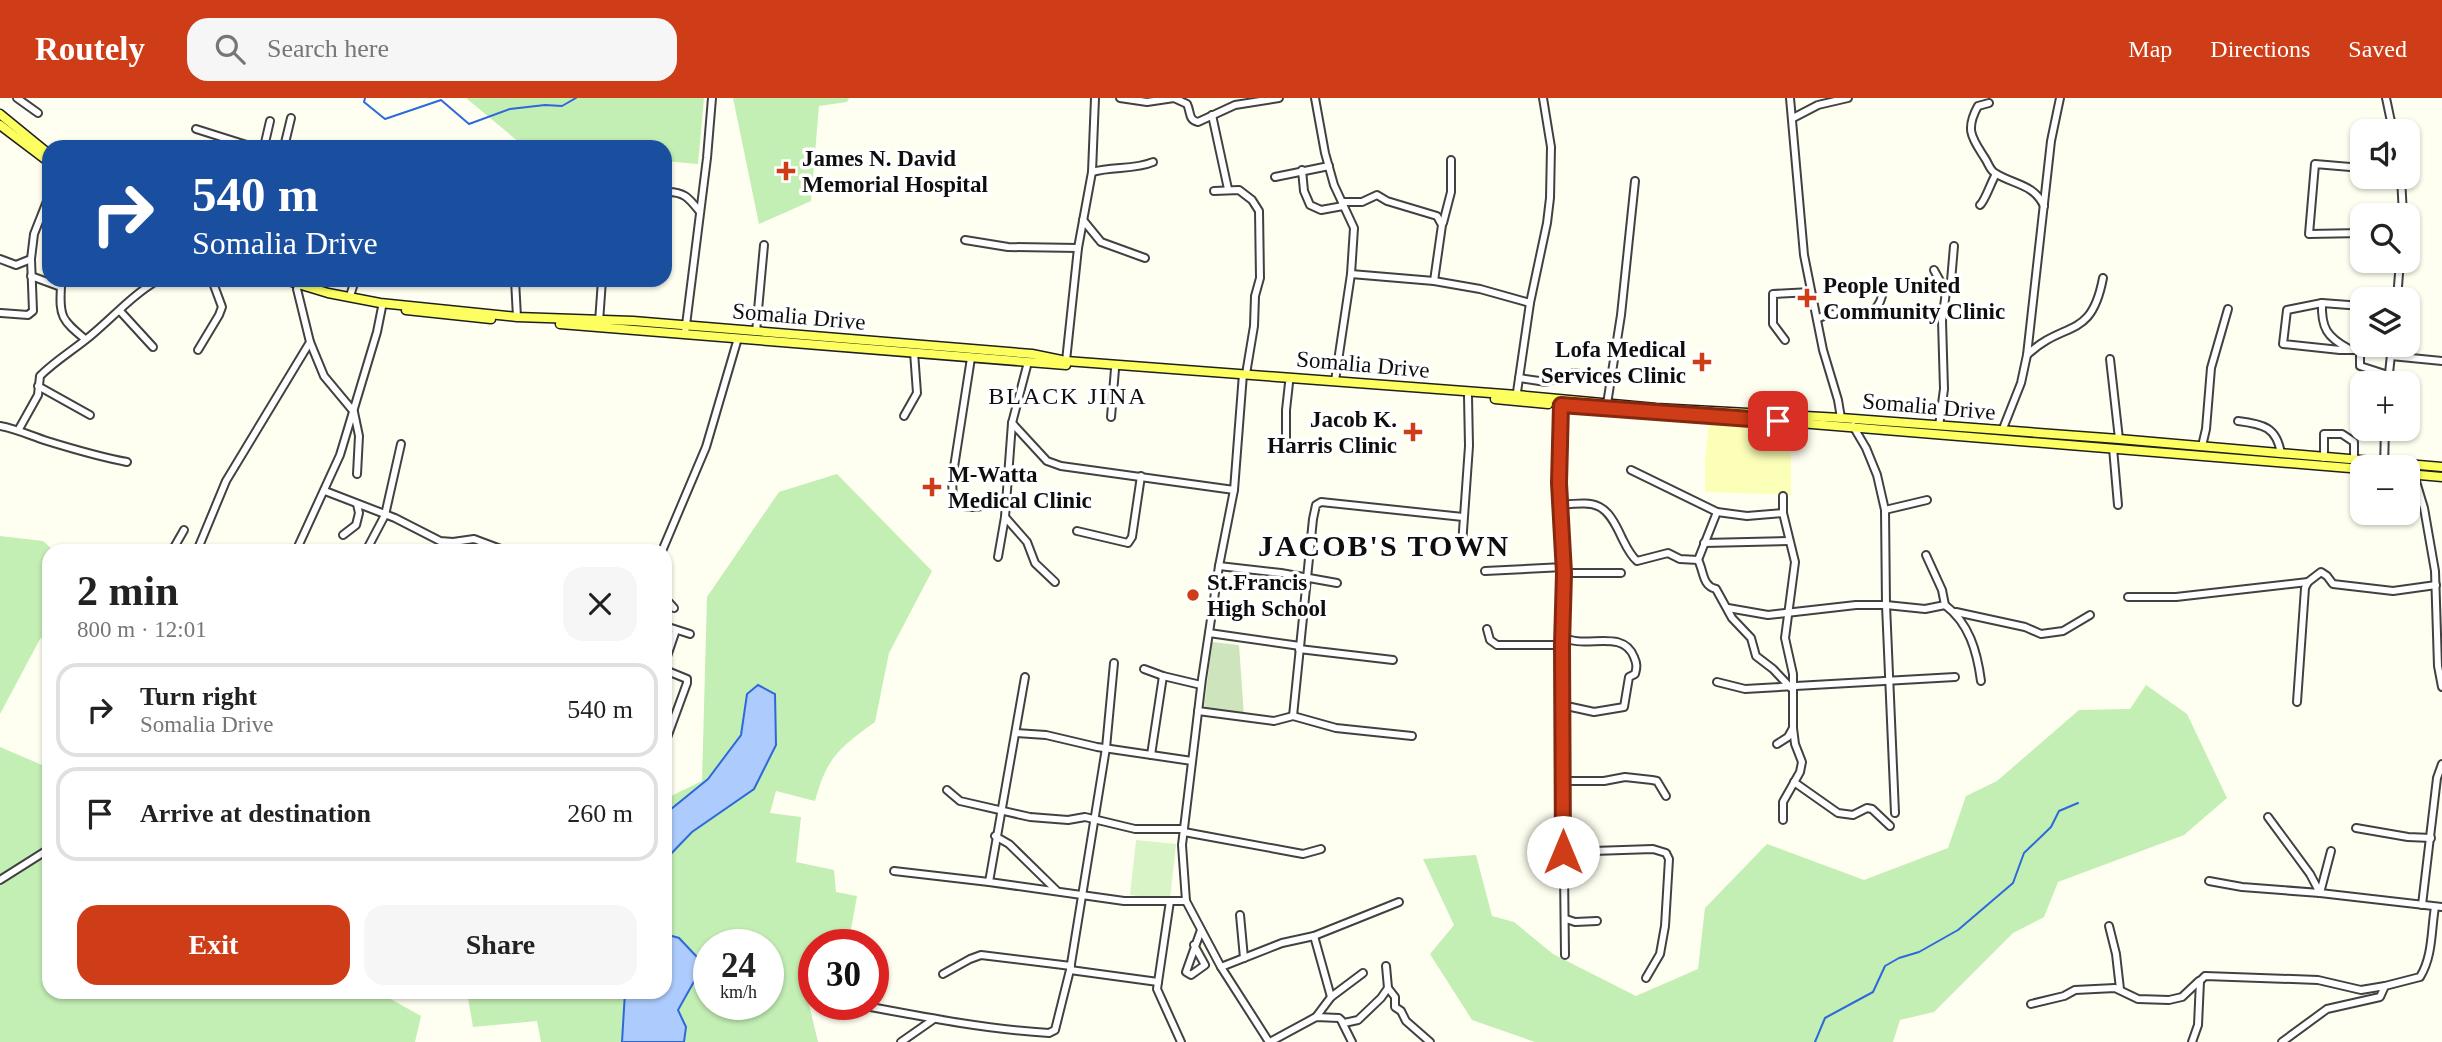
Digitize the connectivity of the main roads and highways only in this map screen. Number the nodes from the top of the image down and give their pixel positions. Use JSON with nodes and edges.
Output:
{"nodes":[{"id":1,"x":0,"y":114,"type":"edge"},
{"id":2,"x":0,"y":125,"type":"edge"},
{"id":3,"x":42,"y":148,"type":"edge"},
{"id":4,"x":42,"y":157,"type":"edge"},
{"id":5,"x":302,"y":287,"type":"edge"},
{"id":6,"x":302,"y":287,"type":"edge"},
{"id":7,"x":686,"y":330,"type":"junction"},
{"id":8,"x":1244,"y":376,"type":"junction"},
{"id":9,"x":1516,"y":398,"type":"junction"},
{"id":10,"x":2350,"y":464,"type":"edge"},
{"id":11,"x":2350,"y":465,"type":"edge"},
{"id":12,"x":2420,"y":466,"type":"edge"},
{"id":13,"x":2442,"y":467,"type":"edge"},
{"id":14,"x":2420,"y":475,"type":"edge"},
{"id":15,"x":2442,"y":477,"type":"edge"}],
"edges":[{"from":1,"to":3,"type":"main road"},
{"from":2,"to":4,"type":"main road"},
{"from":5,"to":7,"type":"main road","name":"Somalia Drive"},
{"from":6,"to":7,"type":"main road","name":"Somalia Drive"},
{"from":7,"to":8,"type":"main road","name":"Somalia Drive"},
{"from":7,"to":8,"type":"main road","name":"Somalia Drive"},
{"from":8,"to":9,"type":"main road","name":"Somalia Drive"},
{"from":8,"to":9,"type":"main road","name":"Somalia Drive"},
{"from":9,"to":10,"type":"main road","name":"Somalia Drive"},
{"from":9,"to":11,"type":"main road","name":"Somalia Drive"},
{"from":12,"to":13,"type":"main road","name":"Somalia Drive"},
{"from":14,"to":15,"type":"main road"}]}
